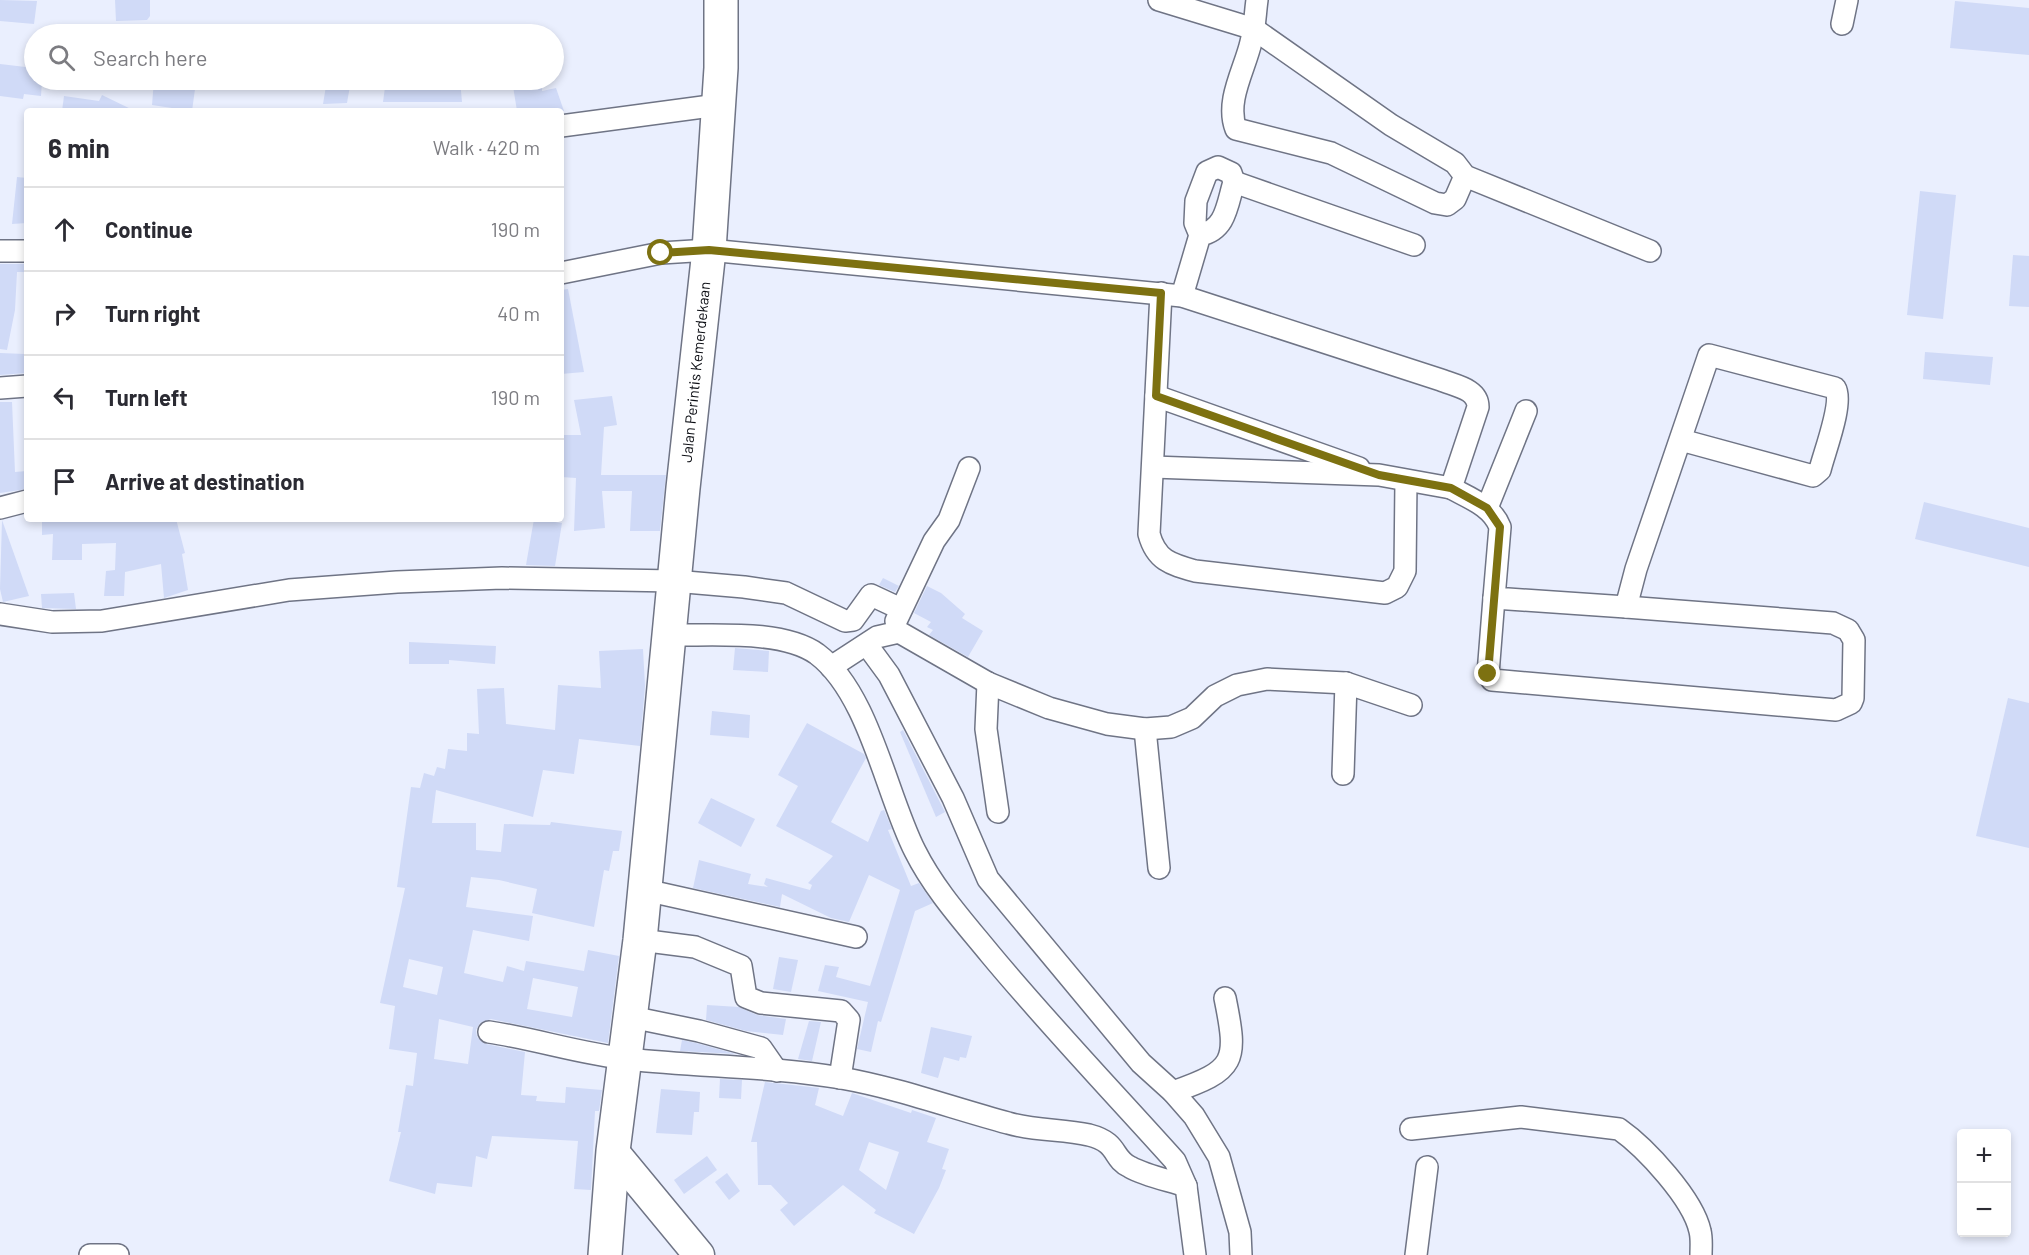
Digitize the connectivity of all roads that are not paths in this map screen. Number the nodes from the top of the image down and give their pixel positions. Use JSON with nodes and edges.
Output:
{"nodes":[{"id":1,"x":721,"y":0,"type":"edge"},
{"id":2,"x":1159,"y":0,"type":"edge"},
{"id":3,"x":1257,"y":0,"type":"edge"},
{"id":4,"x":1847,"y":0,"type":"edge"},
{"id":5,"x":1842,"y":24,"type":"dead end"},
{"id":6,"x":1254,"y":28,"type":"junction"},
{"id":7,"x":718,"y":105,"type":"junction"},
{"id":8,"x":564,"y":126,"type":"edge"},
{"id":9,"x":1465,"y":176,"type":"junction"},
{"id":10,"x":1234,"y":182,"type":"junction"},
{"id":11,"x":1200,"y":235,"type":"junction"},
{"id":12,"x":1414,"y":245,"type":"dead end"},
{"id":13,"x":709,"y":250,"type":"junction"},
{"id":14,"x":0,"y":251,"type":"edge"},
{"id":15,"x":24,"y":251,"type":"edge"},
{"id":16,"x":1650,"y":251,"type":"dead end"},
{"id":17,"x":564,"y":272,"type":"edge"},
{"id":18,"x":1171,"y":294,"type":"junction"},
{"id":19,"x":24,"y":386,"type":"edge"},
{"id":20,"x":0,"y":388,"type":"edge"},
{"id":21,"x":1156,"y":396,"type":"junction"},
{"id":22,"x":1526,"y":411,"type":"dead end"},
{"id":23,"x":1681,"y":440,"type":"junction"},
{"id":24,"x":1153,"y":467,"type":"junction"},
{"id":25,"x":969,"y":468,"type":"dead end"},
{"id":26,"x":1379,"y":475,"type":"junction"},
{"id":27,"x":1406,"y":481,"type":"junction"},
{"id":28,"x":1451,"y":488,"type":"junction"},
{"id":29,"x":24,"y":502,"type":"edge"},
{"id":30,"x":0,"y":508,"type":"edge"},
{"id":31,"x":1487,"y":508,"type":"junction"},
{"id":32,"x":674,"y":585,"type":"junction"},
{"id":33,"x":1494,"y":598,"type":"junction"},
{"id":34,"x":1626,"y":607,"type":"junction"},
{"id":35,"x":901,"y":609,"type":"junction"},
{"id":36,"x":0,"y":614,"type":"edge"},
{"id":37,"x":890,"y":632,"type":"junction"},
{"id":38,"x":670,"y":633,"type":"junction"},
{"id":39,"x":850,"y":655,"type":"junction"},
{"id":40,"x":988,"y":683,"type":"junction"},
{"id":41,"x":1346,"y":683,"type":"junction"},
{"id":42,"x":1411,"y":705,"type":"dead end"},
{"id":43,"x":1145,"y":729,"type":"junction"},
{"id":44,"x":1343,"y":774,"type":"dead end"},
{"id":45,"x":998,"y":812,"type":"dead end"},
{"id":46,"x":1159,"y":868,"type":"dead end"},
{"id":47,"x":645,"y":891,"type":"junction"},
{"id":48,"x":855,"y":937,"type":"dead end"},
{"id":49,"x":640,"y":940,"type":"junction"},
{"id":50,"x":1225,"y":998,"type":"dead end"},
{"id":51,"x":631,"y":1017,"type":"junction"},
{"id":52,"x":489,"y":1032,"type":"dead end"},
{"id":53,"x":624,"y":1059,"type":"junction"},
{"id":54,"x":777,"y":1071,"type":"junction"},
{"id":55,"x":840,"y":1078,"type":"junction"},
{"id":56,"x":1173,"y":1092,"type":"junction"},
{"id":57,"x":1411,"y":1129,"type":"dead end"},
{"id":58,"x":613,"y":1151,"type":"junction"},
{"id":59,"x":1428,"y":1167,"type":"dead end"},
{"id":60,"x":1186,"y":1186,"type":"junction"},
{"id":61,"x":90,"y":1255,"type":"edge"},
{"id":62,"x":118,"y":1255,"type":"edge"},
{"id":63,"x":605,"y":1255,"type":"edge"},
{"id":64,"x":699,"y":1255,"type":"edge"},
{"id":65,"x":1195,"y":1255,"type":"edge"},
{"id":66,"x":1241,"y":1255,"type":"edge"},
{"id":67,"x":1416,"y":1255,"type":"edge"},
{"id":68,"x":1701,"y":1255,"type":"edge"}],
"edges":[{"from":1,"to":7,"type":"main road","name":"Jalan Perintis Kemerdekaan"},
{"from":2,"to":6,"type":"street"},
{"from":3,"to":6,"type":"street"},
{"from":4,"to":5,"type":"street"},
{"from":6,"to":9,"type":"street"},
{"from":6,"to":9,"type":"street"},
{"from":7,"to":8,"type":"street"},
{"from":7,"to":13,"type":"main road","name":"Jalan Perintis Kemerdekaan"},
{"from":9,"to":16,"type":"street"},
{"from":10,"to":11,"type":"street"},
{"from":10,"to":11,"type":"street"},
{"from":10,"to":12,"type":"street"},
{"from":11,"to":18,"type":"street"},
{"from":13,"to":17,"type":"street"},
{"from":13,"to":18,"type":"street"},
{"from":13,"to":32,"type":"main road","name":"Jalan Perintis Kemerdekaan"},
{"from":14,"to":15,"type":"street"},
{"from":18,"to":21,"type":"street"},
{"from":18,"to":28,"type":"street"},
{"from":19,"to":20,"type":"street"},
{"from":21,"to":24,"type":"street"},
{"from":21,"to":26,"type":"street"},
{"from":22,"to":31,"type":"street"},
{"from":23,"to":23,"type":"street"},
{"from":23,"to":34,"type":"street"},
{"from":24,"to":26,"type":"street"},
{"from":24,"to":27,"type":"street"},
{"from":25,"to":35,"type":"street"},
{"from":26,"to":27,"type":"street"},
{"from":27,"to":28,"type":"street"},
{"from":28,"to":31,"type":"street"},
{"from":29,"to":30,"type":"street"},
{"from":31,"to":33,"type":"street"},
{"from":32,"to":35,"type":"street"},
{"from":32,"to":36,"type":"street"},
{"from":32,"to":38,"type":"main road","name":"Jalan Perintis Kemerdekaan"},
{"from":33,"to":34,"type":"street"},
{"from":33,"to":34,"type":"street"},
{"from":35,"to":37,"type":"street"},
{"from":37,"to":39,"type":"street"},
{"from":37,"to":40,"type":"street"},
{"from":38,"to":39,"type":"street"},
{"from":38,"to":47,"type":"main road","name":"Jalan Perintis Kemerdekaan"},
{"from":39,"to":56,"type":"street"},
{"from":39,"to":60,"type":"street"},
{"from":40,"to":43,"type":"street"},
{"from":40,"to":45,"type":"street"},
{"from":41,"to":42,"type":"street"},
{"from":41,"to":43,"type":"street"},
{"from":41,"to":44,"type":"street"},
{"from":43,"to":46,"type":"street"},
{"from":47,"to":48,"type":"street"},
{"from":47,"to":49,"type":"main road","name":"Jalan Perintis Kemerdekaan"},
{"from":49,"to":51,"type":"main road","name":"Jalan Perintis Kemerdekaan"},
{"from":49,"to":55,"type":"street"},
{"from":50,"to":56,"type":"street"},
{"from":51,"to":53,"type":"main road","name":"Jalan Perintis Kemerdekaan"},
{"from":51,"to":54,"type":"street"},
{"from":52,"to":53,"type":"street"},
{"from":53,"to":54,"type":"street"},
{"from":53,"to":58,"type":"main road"},
{"from":54,"to":55,"type":"street"},
{"from":55,"to":60,"type":"street"},
{"from":56,"to":66,"type":"street"},
{"from":57,"to":68,"type":"street"},
{"from":58,"to":63,"type":"main road"},
{"from":58,"to":64,"type":"main road"},
{"from":59,"to":67,"type":"street"},
{"from":60,"to":65,"type":"street"},
{"from":61,"to":62,"type":"street"}]}
